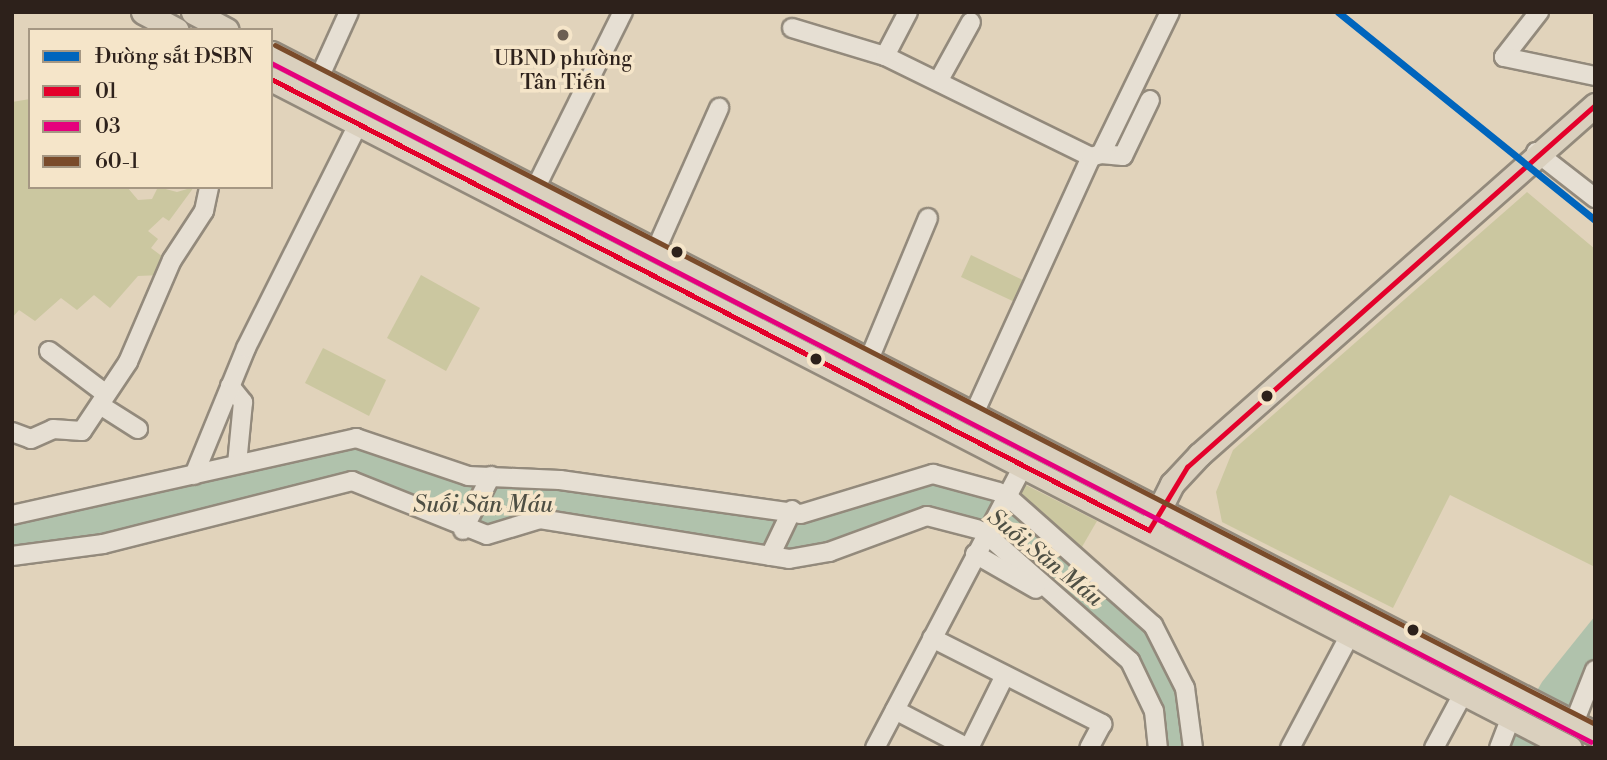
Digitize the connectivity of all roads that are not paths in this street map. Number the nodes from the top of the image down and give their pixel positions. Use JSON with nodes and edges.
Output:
{"nodes":[{"id":1,"x":143,"y":12,"type":"edge"},
{"id":2,"x":193,"y":12,"type":"edge"},
{"id":3,"x":349,"y":12,"type":"edge"},
{"id":4,"x":622,"y":12,"type":"edge"},
{"id":5,"x":908,"y":12,"type":"edge"},
{"id":6,"x":1170,"y":12,"type":"edge"},
{"id":7,"x":1539,"y":12,"type":"edge"},
{"id":8,"x":971,"y":22,"type":"dead end"},
{"id":9,"x":173,"y":28,"type":"edge"},
{"id":10,"x":223,"y":28,"type":"edge"},
{"id":11,"x":792,"y":29,"type":"dead end"},
{"id":12,"x":273,"y":54,"type":"edge"},
{"id":13,"x":885,"y":56,"type":"junction"},
{"id":14,"x":1595,"y":76,"type":"edge"},
{"id":15,"x":319,"y":78,"type":"junction"},
{"id":16,"x":273,"y":80,"type":"edge"},
{"id":17,"x":939,"y":80,"type":"junction"},
{"id":18,"x":1150,"y":100,"type":"dead end"},
{"id":19,"x":1595,"y":105,"type":"edge"},
{"id":20,"x":719,"y":108,"type":"dead end"},
{"id":21,"x":358,"y":124,"type":"junction"},
{"id":22,"x":1536,"y":152,"type":"junction"},
{"id":23,"x":1096,"y":155,"type":"junction"},
{"id":24,"x":208,"y":189,"type":"edge"},
{"id":25,"x":1595,"y":198,"type":"edge"},
{"id":26,"x":530,"y":200,"type":"junction"},
{"id":27,"x":928,"y":218,"type":"dead end"},
{"id":28,"x":655,"y":252,"type":"junction"},
{"id":29,"x":49,"y":351,"type":"dead end"},
{"id":30,"x":868,"y":362,"type":"junction"},
{"id":31,"x":230,"y":386,"type":"junction"},
{"id":32,"x":103,"y":399,"type":"junction"},
{"id":33,"x":973,"y":416,"type":"junction"},
{"id":34,"x":138,"y":429,"type":"dead end"},
{"id":35,"x":12,"y":432,"type":"edge"},
{"id":36,"x":237,"y":464,"type":"junction"},
{"id":37,"x":1023,"y":467,"type":"junction"},
{"id":38,"x":194,"y":475,"type":"junction"},
{"id":39,"x":491,"y":476,"type":"junction"},
{"id":40,"x":1003,"y":494,"type":"junction"},
{"id":41,"x":793,"y":510,"type":"junction"},
{"id":42,"x":12,"y":515,"type":"edge"},
{"id":43,"x":1153,"y":520,"type":"junction"},
{"id":44,"x":463,"y":530,"type":"junction"},
{"id":45,"x":981,"y":532,"type":"junction"},
{"id":46,"x":975,"y":554,"type":"junction"},
{"id":47,"x":12,"y":556,"type":"edge"},
{"id":48,"x":770,"y":556,"type":"junction"},
{"id":49,"x":1049,"y":603,"type":"dead end"},
{"id":50,"x":1351,"y":633,"type":"junction"},
{"id":51,"x":932,"y":638,"type":"junction"},
{"id":52,"x":1595,"y":670,"type":"edge"},
{"id":53,"x":1004,"y":675,"type":"junction"},
{"id":54,"x":1464,"y":692,"type":"junction"},
{"id":55,"x":895,"y":710,"type":"junction"},
{"id":56,"x":1511,"y":717,"type":"junction"},
{"id":57,"x":1574,"y":723,"type":"junction"},
{"id":58,"x":1595,"y":734,"type":"edge"},
{"id":59,"x":1565,"y":747,"type":"edge"},
{"id":60,"x":875,"y":748,"type":"edge"},
{"id":61,"x":969,"y":748,"type":"edge"},
{"id":62,"x":1089,"y":748,"type":"edge"},
{"id":63,"x":1158,"y":748,"type":"edge"},
{"id":64,"x":1193,"y":748,"type":"edge"},
{"id":65,"x":1290,"y":748,"type":"edge"},
{"id":66,"x":1434,"y":748,"type":"edge"},
{"id":67,"x":1499,"y":748,"type":"edge"}],
"edges":[{"from":1,"to":9,"type":"main road"},
{"from":2,"to":10,"type":"main road"},
{"from":3,"to":15,"type":"street"},
{"from":4,"to":26,"type":"street"},
{"from":5,"to":13,"type":"street"},
{"from":6,"to":23,"type":"street"},
{"from":7,"to":14,"type":"street"},
{"from":8,"to":17,"type":"street"},
{"from":11,"to":13,"type":"street"},
{"from":12,"to":15,"type":"main road"},
{"from":13,"to":17,"type":"street"},
{"from":15,"to":26,"type":"main road"},
{"from":16,"to":21,"type":"main road"},
{"from":17,"to":23,"type":"street"},
{"from":18,"to":23,"type":"street"},
{"from":19,"to":22,"type":"main road"},
{"from":20,"to":28,"type":"street"},
{"from":21,"to":26,"type":"main road"},
{"from":21,"to":31,"type":"street"},
{"from":22,"to":25,"type":"street"},
{"from":22,"to":43,"type":"main road"},
{"from":23,"to":33,"type":"street"},
{"from":24,"to":32,"type":"street"},
{"from":26,"to":28,"type":"main road"},
{"from":26,"to":37,"type":"main road"},
{"from":27,"to":30,"type":"street"},
{"from":28,"to":30,"type":"main road"},
{"from":29,"to":32,"type":"street"},
{"from":30,"to":33,"type":"main road"},
{"from":31,"to":36,"type":"street"},
{"from":31,"to":38,"type":"street"},
{"from":32,"to":34,"type":"street"},
{"from":32,"to":35,"type":"street"},
{"from":33,"to":43,"type":"main road"},
{"from":36,"to":38,"type":"street"},
{"from":36,"to":39,"type":"street"},
{"from":37,"to":40,"type":"street"},
{"from":37,"to":43,"type":"main road"},
{"from":38,"to":42,"type":"street"},
{"from":39,"to":41,"type":"street"},
{"from":39,"to":44,"type":"street"},
{"from":40,"to":41,"type":"street"},
{"from":40,"to":45,"type":"street"},
{"from":40,"to":64,"type":"street"},
{"from":41,"to":48,"type":"street"},
{"from":43,"to":50,"type":"main road"},
{"from":43,"to":57,"type":"main road"},
{"from":44,"to":47,"type":"street"},
{"from":44,"to":48,"type":"street"},
{"from":45,"to":46,"type":"street"},
{"from":45,"to":48,"type":"street"},
{"from":45,"to":63,"type":"street"},
{"from":46,"to":49,"type":"street"},
{"from":46,"to":51,"type":"street"},
{"from":50,"to":54,"type":"main road"},
{"from":50,"to":65,"type":"street"},
{"from":51,"to":53,"type":"street"},
{"from":51,"to":55,"type":"street"},
{"from":52,"to":57,"type":"street"},
{"from":53,"to":61,"type":"street"},
{"from":53,"to":62,"type":"street"},
{"from":54,"to":56,"type":"main road"},
{"from":54,"to":66,"type":"street"},
{"from":55,"to":60,"type":"street"},
{"from":55,"to":61,"type":"street"},
{"from":56,"to":59,"type":"main road"},
{"from":56,"to":67,"type":"street"},
{"from":57,"to":58,"type":"main road"}]}
